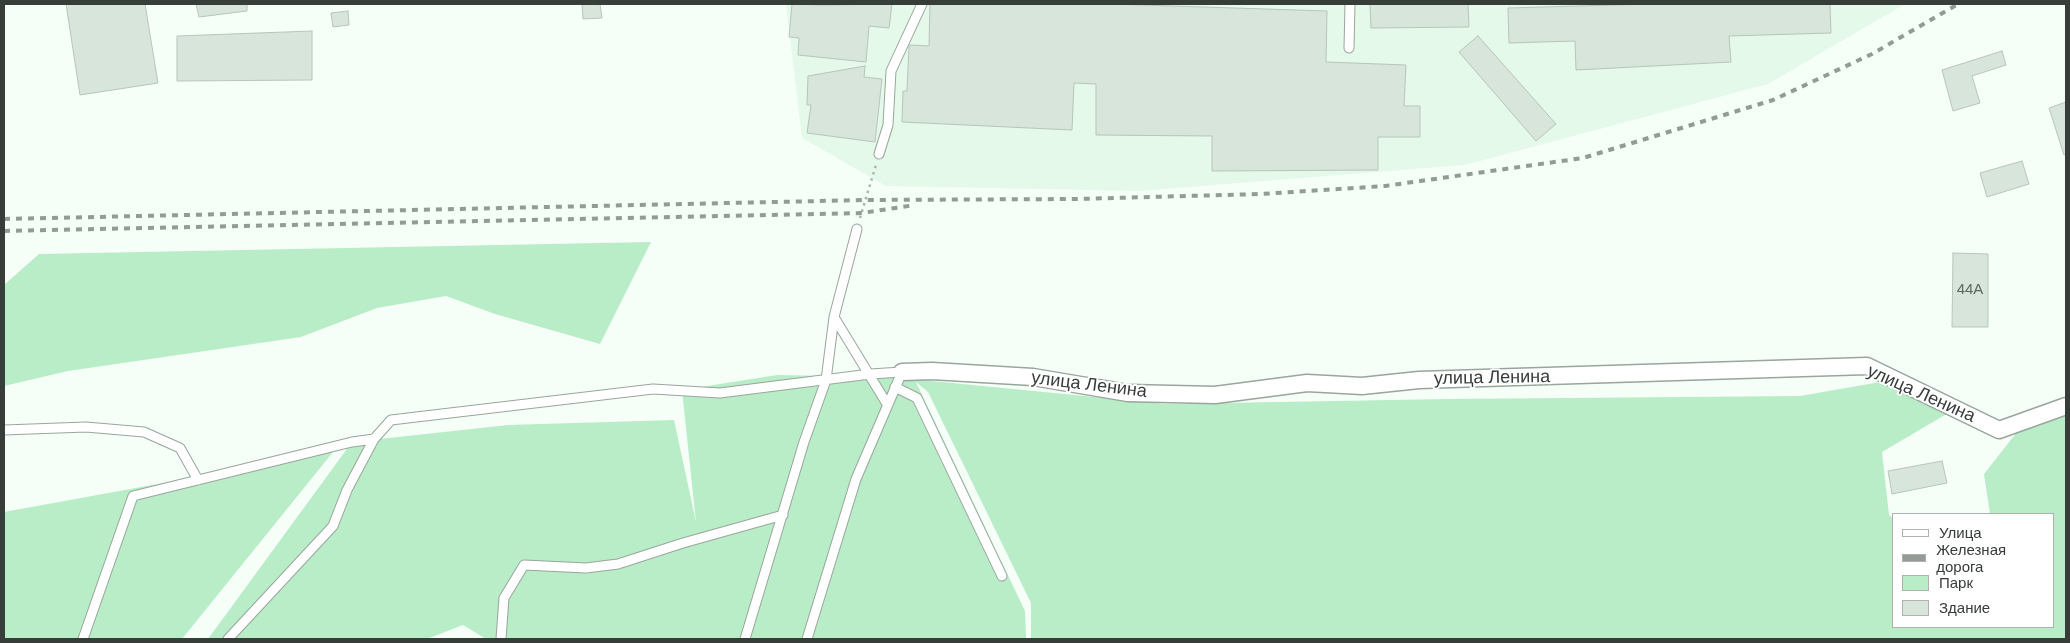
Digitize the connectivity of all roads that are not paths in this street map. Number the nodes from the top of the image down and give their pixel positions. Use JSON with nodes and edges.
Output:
{"nodes":[{"id":1,"x":922,"y":4,"type":"edge"},
{"id":2,"x":1350,"y":4,"type":"edge"},
{"id":3,"x":1349,"y":48,"type":"dead end"},
{"id":4,"x":879,"y":154,"type":"road end"},
{"id":5,"x":857,"y":229,"type":"road end"},
{"id":6,"x":834,"y":317,"type":"junction"},
{"id":7,"x":902,"y":372,"type":"junction"},
{"id":8,"x":870,"y":374,"type":"junction"},
{"id":9,"x":826,"y":380,"type":"junction"},
{"id":10,"x":895,"y":387,"type":"junction"},
{"id":11,"x":887,"y":404,"type":"junction"},
{"id":12,"x":2066,"y":406,"type":"edge"},
{"id":13,"x":4,"y":430,"type":"edge"},
{"id":14,"x":374,"y":440,"type":"junction"},
{"id":15,"x":198,"y":480,"type":"junction"},
{"id":16,"x":783,"y":515,"type":"junction"},
{"id":17,"x":1002,"y":576,"type":"dead end"},
{"id":18,"x":83,"y":639,"type":"edge"},
{"id":19,"x":228,"y":639,"type":"edge"},
{"id":20,"x":501,"y":639,"type":"edge"},
{"id":21,"x":745,"y":639,"type":"edge"},
{"id":22,"x":807,"y":639,"type":"edge"}],
"edges":[{"from":1,"to":4,"type":"lane"},
{"from":2,"to":3,"type":"lane"},
{"from":5,"to":6,"type":"lane"},
{"from":6,"to":8,"type":"lane"},
{"from":6,"to":9,"type":"lane"},
{"from":7,"to":8,"type":"lane"},
{"from":7,"to":10,"type":"lane"},
{"from":7,"to":12,"type":"street","name":"улица Ленина"},
{"from":8,"to":9,"type":"lane"},
{"from":8,"to":11,"type":"lane"},
{"from":9,"to":14,"type":"lane"},
{"from":9,"to":16,"type":"lane"},
{"from":10,"to":11,"type":"lane"},
{"from":10,"to":17,"type":"lane"},
{"from":11,"to":22,"type":"lane"},
{"from":13,"to":15,"type":"lane"},
{"from":14,"to":15,"type":"lane"},
{"from":14,"to":19,"type":"lane"},
{"from":15,"to":18,"type":"lane"},
{"from":16,"to":20,"type":"lane"},
{"from":16,"to":21,"type":"lane"}]}
